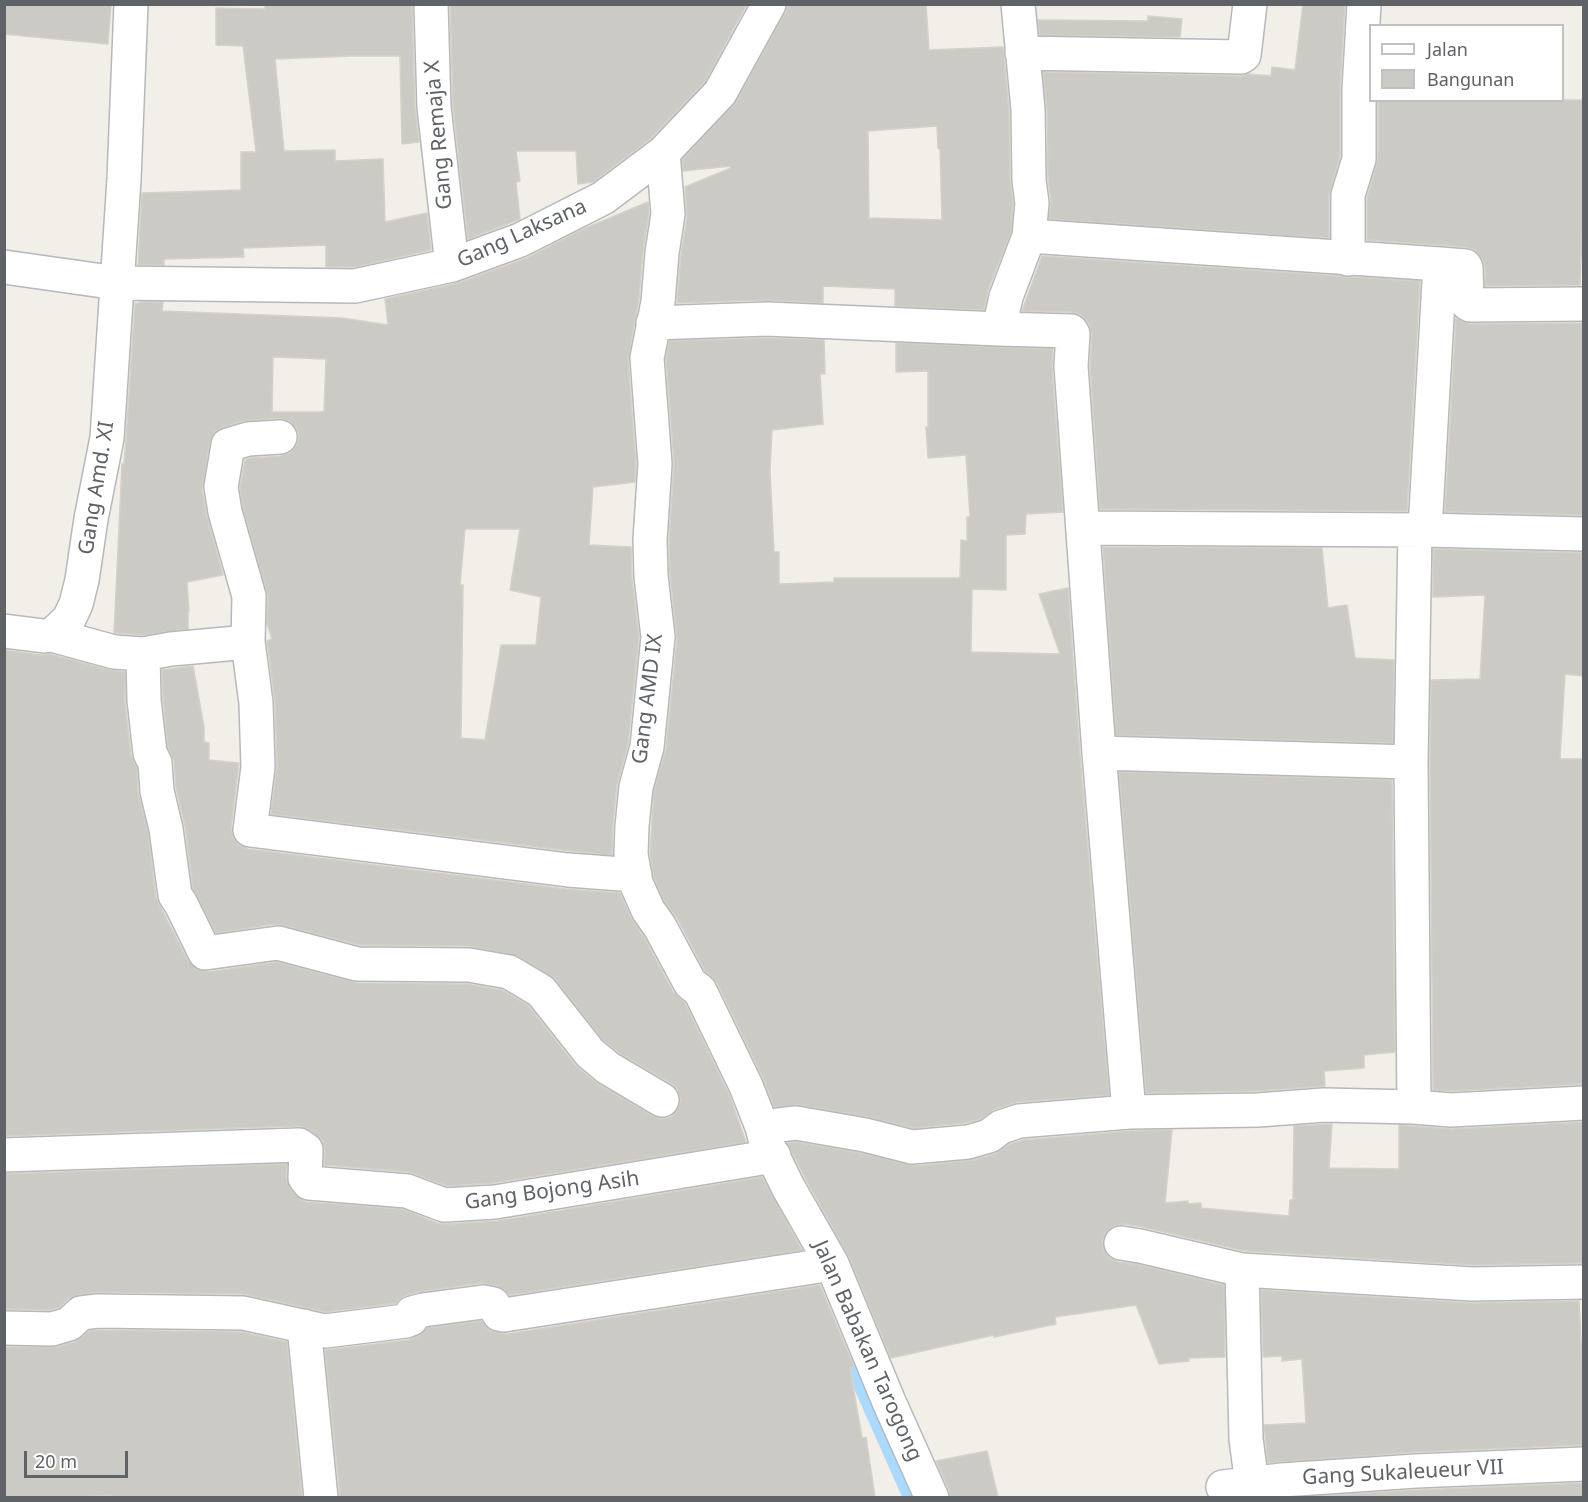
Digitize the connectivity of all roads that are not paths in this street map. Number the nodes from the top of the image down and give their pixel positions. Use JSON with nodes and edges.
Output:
{"nodes":[{"id":1,"x":132,"y":4,"type":"edge"},
{"id":2,"x":431,"y":4,"type":"edge"},
{"id":3,"x":769,"y":4,"type":"edge"},
{"id":4,"x":1018,"y":4,"type":"edge"},
{"id":5,"x":1250,"y":4,"type":"edge"},
{"id":6,"x":1364,"y":4,"type":"edge"},
{"id":7,"x":1022,"y":53,"type":"junction"},
{"id":8,"x":663,"y":153,"type":"junction"},
{"id":9,"x":1029,"y":236,"type":"junction"},
{"id":10,"x":1348,"y":259,"type":"junction"},
{"id":11,"x":1440,"y":264,"type":"junction"},
{"id":12,"x":452,"y":265,"type":"junction"},
{"id":13,"x":4,"y":267,"type":"edge"},
{"id":14,"x":117,"y":283,"type":"junction"},
{"id":15,"x":1584,"y":304,"type":"edge"},
{"id":16,"x":653,"y":323,"type":"junction"},
{"id":17,"x":999,"y":328,"type":"junction"},
{"id":18,"x":280,"y":437,"type":"dead end"},
{"id":19,"x":1084,"y":528,"type":"junction"},
{"id":20,"x":1420,"y":530,"type":"junction"},
{"id":21,"x":1584,"y":534,"type":"edge"},
{"id":22,"x":4,"y":631,"type":"edge"},
{"id":23,"x":52,"y":635,"type":"junction"},
{"id":24,"x":248,"y":642,"type":"junction"},
{"id":25,"x":143,"y":654,"type":"junction"},
{"id":26,"x":1099,"y":753,"type":"junction"},
{"id":27,"x":1411,"y":762,"type":"junction"},
{"id":28,"x":635,"y":875,"type":"junction"},
{"id":29,"x":662,"y":1100,"type":"dead end"},
{"id":30,"x":1584,"y":1103,"type":"edge"},
{"id":31,"x":1414,"y":1107,"type":"junction"},
{"id":32,"x":1129,"y":1112,"type":"junction"},
{"id":33,"x":761,"y":1149,"type":"junction"},
{"id":34,"x":4,"y":1155,"type":"edge"},
{"id":35,"x":1121,"y":1244,"type":"dead end"},
{"id":36,"x":832,"y":1264,"type":"junction"},
{"id":37,"x":1242,"y":1270,"type":"junction"},
{"id":38,"x":1584,"y":1282,"type":"edge"},
{"id":39,"x":304,"y":1326,"type":"junction"},
{"id":40,"x":4,"y":1328,"type":"edge"},
{"id":41,"x":1584,"y":1464,"type":"edge"},
{"id":42,"x":321,"y":1497,"type":"edge"},
{"id":43,"x":931,"y":1497,"type":"edge"}],
"edges":[{"from":1,"to":14,"type":"street","name":"Gang Amd. XI"},
{"from":2,"to":12,"type":"street","name":"Gang Remaja X"},
{"from":3,"to":8,"type":"street","name":"Gang Laksana"},
{"from":4,"to":7,"type":"street"},
{"from":5,"to":7,"type":"street"},
{"from":6,"to":10,"type":"street"},
{"from":7,"to":9,"type":"street"},
{"from":8,"to":12,"type":"street","name":"Gang Laksana"},
{"from":8,"to":16,"type":"street","name":"Gang AMD IX"},
{"from":9,"to":10,"type":"street"},
{"from":9,"to":17,"type":"street"},
{"from":10,"to":11,"type":"street"},
{"from":11,"to":15,"type":"street"},
{"from":11,"to":20,"type":"street"},
{"from":12,"to":14,"type":"street","name":"Gang Laksana"},
{"from":13,"to":14,"type":"street","name":"Gang Laksana"},
{"from":14,"to":23,"type":"street","name":"Gang Amd. XI"},
{"from":16,"to":17,"type":"street"},
{"from":16,"to":28,"type":"street","name":"Gang AMD IX"},
{"from":17,"to":19,"type":"street"},
{"from":18,"to":24,"type":"street"},
{"from":19,"to":20,"type":"street"},
{"from":19,"to":26,"type":"street"},
{"from":20,"to":21,"type":"street"},
{"from":20,"to":27,"type":"street"},
{"from":22,"to":23,"type":"street"},
{"from":23,"to":25,"type":"street"},
{"from":24,"to":25,"type":"street"},
{"from":24,"to":28,"type":"street"},
{"from":25,"to":29,"type":"street"},
{"from":26,"to":27,"type":"street"},
{"from":26,"to":32,"type":"street"},
{"from":27,"to":31,"type":"street"},
{"from":28,"to":33,"type":"street","name":"Gang AMD IX"},
{"from":30,"to":31,"type":"street"},
{"from":31,"to":32,"type":"street"},
{"from":32,"to":33,"type":"street"},
{"from":33,"to":34,"type":"street","name":"Gang Bojong Asih"},
{"from":33,"to":36,"type":"street","name":"Jalan Babakan Tarogong"},
{"from":35,"to":37,"type":"street"},
{"from":36,"to":39,"type":"street"},
{"from":36,"to":43,"type":"street","name":"Jalan Babakan Tarogong"},
{"from":37,"to":38,"type":"street"},
{"from":37,"to":41,"type":"street","name":"Gang Sukaleueur VII"},
{"from":39,"to":40,"type":"street"},
{"from":39,"to":42,"type":"street"}]}
